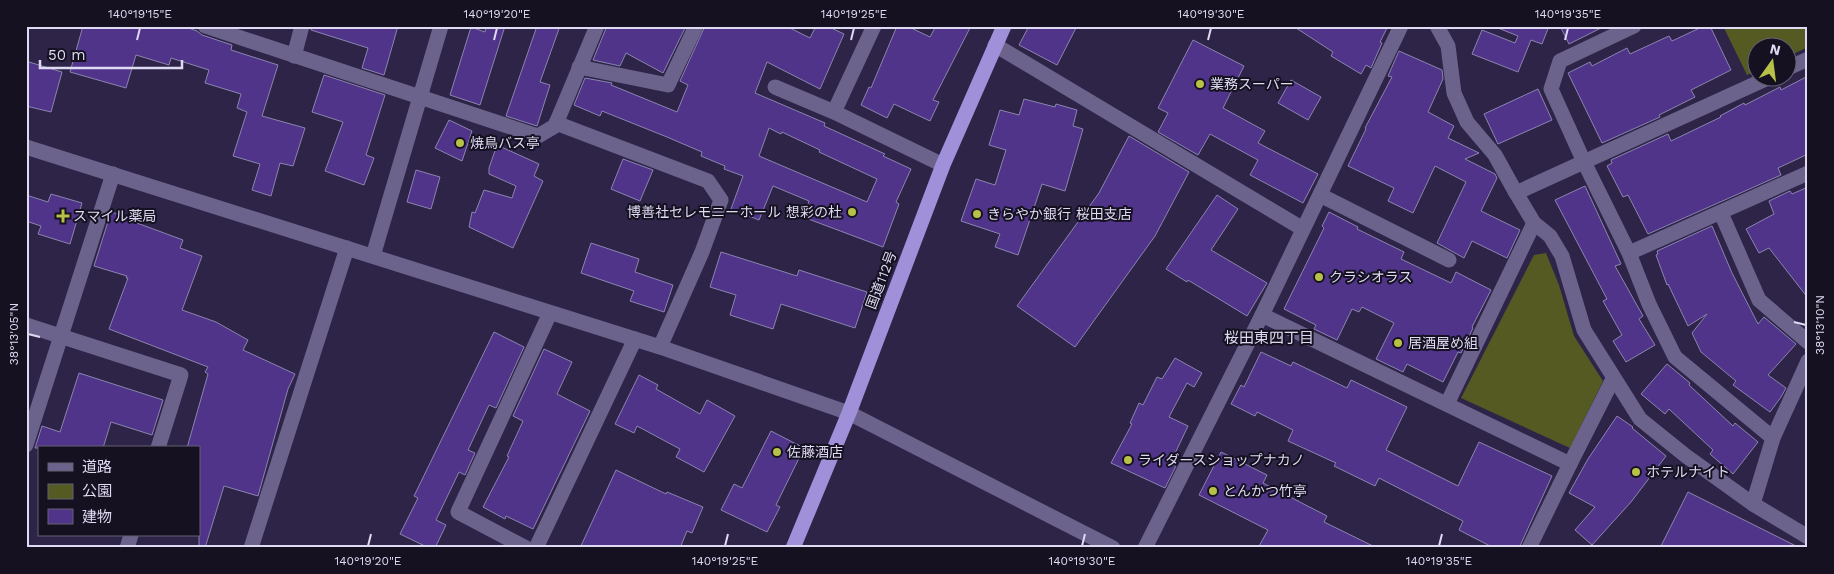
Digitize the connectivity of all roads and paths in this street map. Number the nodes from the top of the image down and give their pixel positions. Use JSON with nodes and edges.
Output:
{"nodes":[{"id":1,"x":205,"y":26,"type":"edge"},
{"id":2,"x":302,"y":26,"type":"edge"},
{"id":3,"x":441,"y":26,"type":"edge"},
{"id":4,"x":597,"y":26,"type":"edge"},
{"id":5,"x":696,"y":26,"type":"edge"},
{"id":6,"x":874,"y":26,"type":"edge"},
{"id":7,"x":1004,"y":26,"type":"edge"},
{"id":8,"x":1402,"y":26,"type":"edge"},
{"id":9,"x":1437,"y":26,"type":"edge"},
{"id":10,"x":1634,"y":26,"type":"edge"},
{"id":11,"x":995,"y":45,"type":"junction"},
{"id":12,"x":294,"y":56,"type":"junction"},
{"id":13,"x":1808,"y":59,"type":"edge"},
{"id":14,"x":1796,"y":64,"type":"edge"},
{"id":15,"x":579,"y":67,"type":"junction"},
{"id":16,"x":775,"y":87,"type":"dead end"},
{"id":17,"x":1746,"y":88,"type":"edge"},
{"id":18,"x":421,"y":98,"type":"junction"},
{"id":19,"x":834,"y":112,"type":"junction"},
{"id":20,"x":556,"y":123,"type":"junction"},
{"id":21,"x":26,"y":147,"type":"edge"},
{"id":22,"x":1584,"y":162,"type":"junction"},
{"id":23,"x":942,"y":165,"type":"junction"},
{"id":24,"x":1808,"y":173,"type":"edge"},
{"id":25,"x":113,"y":174,"type":"junction"},
{"id":26,"x":1516,"y":193,"type":"junction"},
{"id":27,"x":1320,"y":195,"type":"junction"},
{"id":28,"x":1722,"y":213,"type":"junction"},
{"id":29,"x":1534,"y":223,"type":"junction"},
{"id":30,"x":1303,"y":229,"type":"junction"},
{"id":31,"x":348,"y":248,"type":"junction"},
{"id":32,"x":1629,"y":253,"type":"junction"},
{"id":33,"x":373,"y":256,"type":"junction"},
{"id":34,"x":1449,"y":260,"type":"dead end"},
{"id":35,"x":550,"y":313,"type":"junction"},
{"id":36,"x":1262,"y":316,"type":"junction"},
{"id":37,"x":26,"y":325,"type":"edge"},
{"id":38,"x":62,"y":336,"type":"junction"},
{"id":39,"x":635,"y":339,"type":"junction"},
{"id":40,"x":1808,"y":342,"type":"edge"},
{"id":41,"x":660,"y":347,"type":"junction"},
{"id":42,"x":1808,"y":361,"type":"edge"},
{"id":43,"x":1614,"y":379,"type":"junction"},
{"id":44,"x":1447,"y":404,"type":"junction"},
{"id":45,"x":849,"y":413,"type":"junction"},
{"id":46,"x":1773,"y":438,"type":"junction"},
{"id":47,"x":26,"y":445,"type":"edge"},
{"id":48,"x":159,"y":446,"type":"edge"},
{"id":49,"x":1570,"y":464,"type":"junction"},
{"id":50,"x":1753,"y":504,"type":"junction"},
{"id":51,"x":131,"y":536,"type":"edge"},
{"id":52,"x":1808,"y":537,"type":"edge"},
{"id":53,"x":127,"y":548,"type":"edge"},
{"id":54,"x":251,"y":548,"type":"edge"},
{"id":55,"x":526,"y":548,"type":"edge"},
{"id":56,"x":536,"y":548,"type":"edge"},
{"id":57,"x":793,"y":548,"type":"edge"},
{"id":58,"x":1113,"y":548,"type":"edge"},
{"id":59,"x":1145,"y":548,"type":"edge"},
{"id":60,"x":1530,"y":548,"type":"edge"}],
"edges":[{"from":1,"to":12,"type":"street"},
{"from":2,"to":12,"type":"street"},
{"from":3,"to":18,"type":"street"},
{"from":4,"to":15,"type":"street"},
{"from":5,"to":15,"type":"street"},
{"from":6,"to":19,"type":"street"},
{"from":7,"to":11,"type":"highway","name":"国道112号"},
{"from":8,"to":27,"type":"street"},
{"from":9,"to":26,"type":"street"},
{"from":10,"to":22,"type":"street"},
{"from":11,"to":23,"type":"highway","name":"国道112号"},
{"from":11,"to":30,"type":"street"},
{"from":12,"to":18,"type":"street"},
{"from":13,"to":14,"type":"street"},
{"from":15,"to":20,"type":"street"},
{"from":16,"to":19,"type":"street"},
{"from":17,"to":22,"type":"street"},
{"from":18,"to":20,"type":"street"},
{"from":18,"to":33,"type":"street"},
{"from":19,"to":23,"type":"street"},
{"from":20,"to":41,"type":"street"},
{"from":21,"to":25,"type":"street"},
{"from":22,"to":26,"type":"street"},
{"from":22,"to":32,"type":"street"},
{"from":23,"to":45,"type":"highway","name":"国道112号"},
{"from":24,"to":28,"type":"street"},
{"from":25,"to":31,"type":"street"},
{"from":25,"to":38,"type":"street"},
{"from":26,"to":29,"type":"street"},
{"from":27,"to":30,"type":"street"},
{"from":27,"to":34,"type":"street"},
{"from":28,"to":32,"type":"street"},
{"from":28,"to":40,"type":"street"},
{"from":29,"to":43,"type":"street"},
{"from":29,"to":44,"type":"street"},
{"from":30,"to":36,"type":"street"},
{"from":31,"to":33,"type":"street"},
{"from":31,"to":54,"type":"street"},
{"from":32,"to":46,"type":"street"},
{"from":33,"to":35,"type":"street"},
{"from":35,"to":39,"type":"street"},
{"from":35,"to":55,"type":"street"},
{"from":36,"to":44,"type":"street"},
{"from":36,"to":59,"type":"street"},
{"from":37,"to":38,"type":"street"},
{"from":38,"to":47,"type":"street"},
{"from":38,"to":48,"type":"street"},
{"from":39,"to":41,"type":"street"},
{"from":39,"to":56,"type":"street"},
{"from":41,"to":45,"type":"street"},
{"from":42,"to":46,"type":"street"},
{"from":43,"to":49,"type":"street"},
{"from":43,"to":50,"type":"street"},
{"from":44,"to":49,"type":"street"},
{"from":45,"to":57,"type":"highway","name":"国道112号"},
{"from":45,"to":58,"type":"street"},
{"from":46,"to":50,"type":"street"},
{"from":49,"to":60,"type":"street"},
{"from":50,"to":52,"type":"street"},
{"from":51,"to":53,"type":"street"}]}
